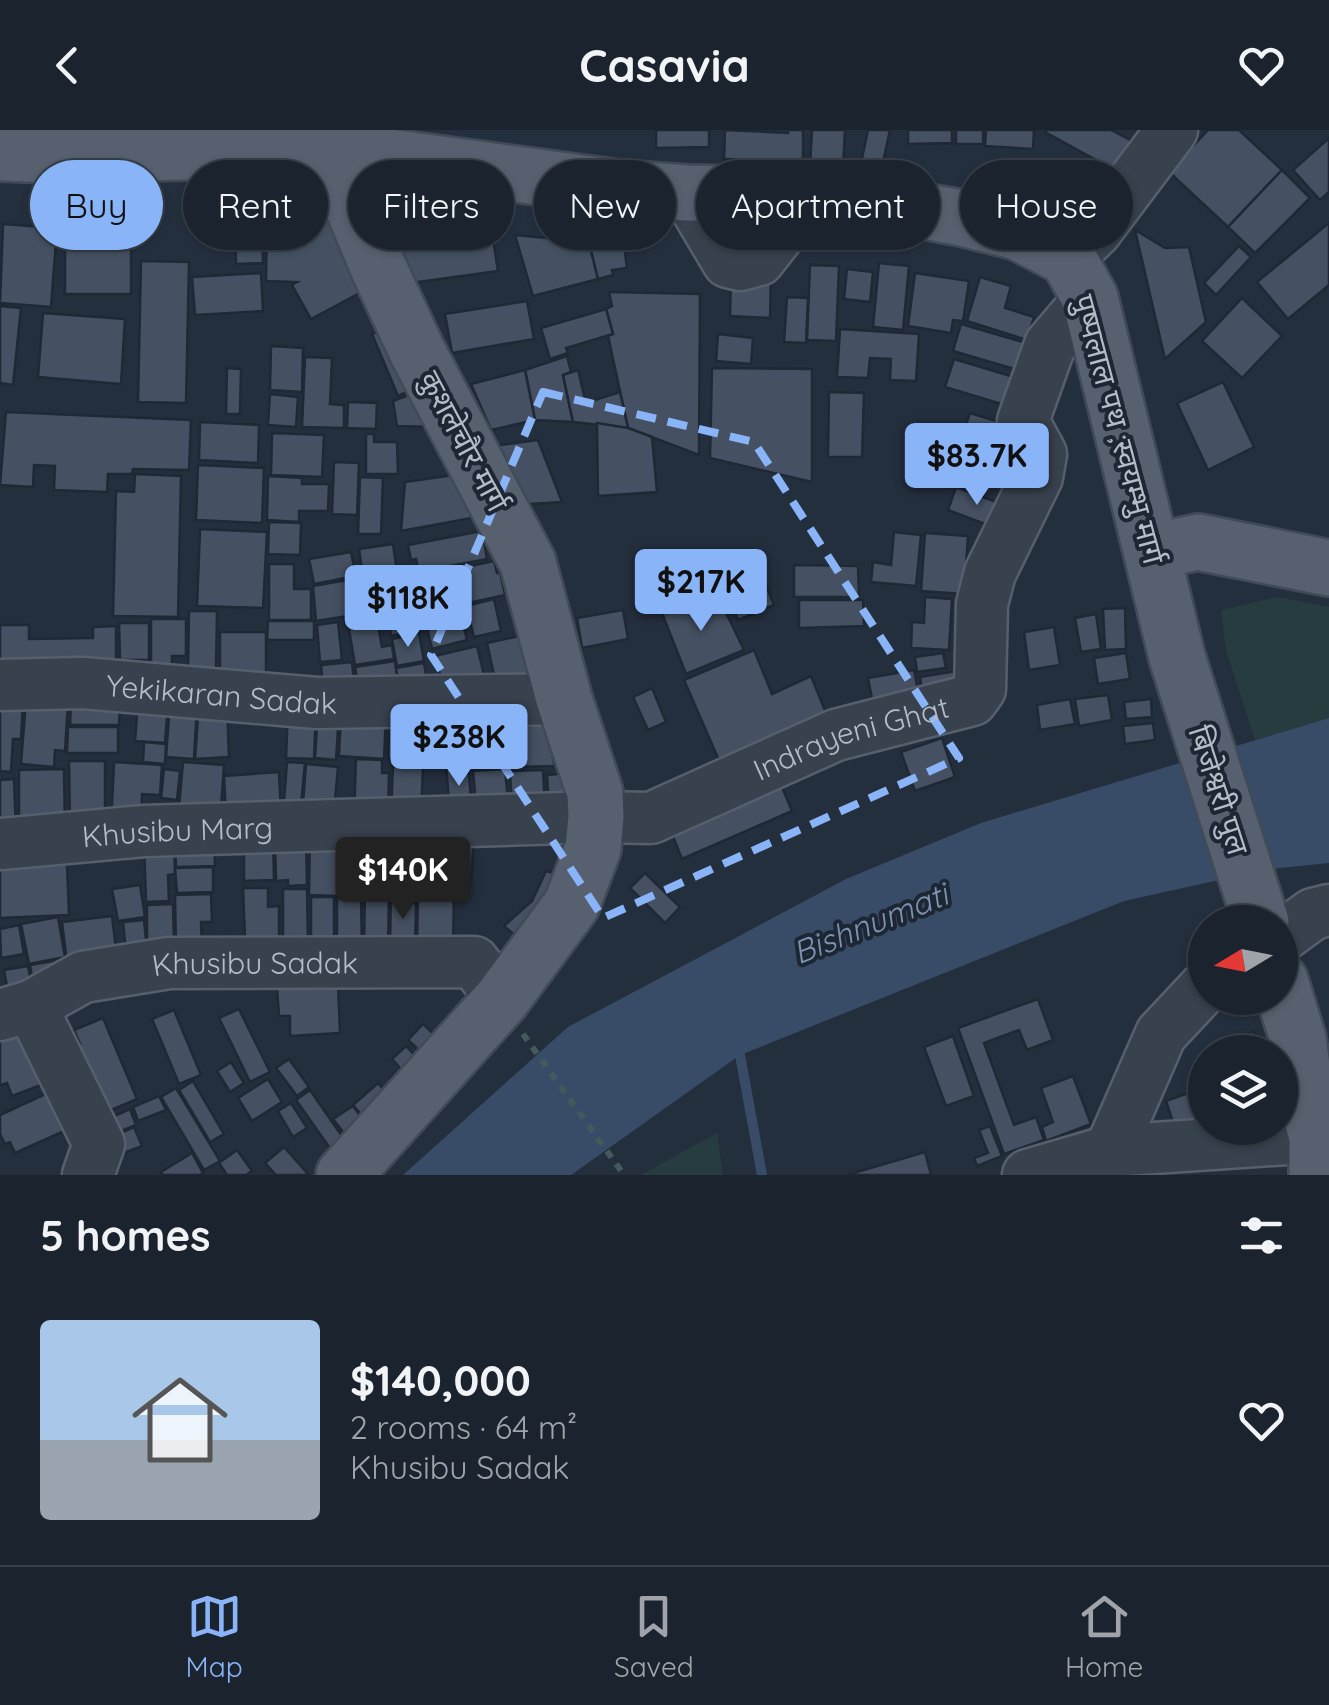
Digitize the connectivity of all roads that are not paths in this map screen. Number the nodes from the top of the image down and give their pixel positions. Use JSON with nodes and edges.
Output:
{"nodes":[{"id":1,"x":1172,"y":130,"type":"edge"},
{"id":2,"x":326,"y":140,"type":"edge"},
{"id":3,"x":0,"y":154,"type":"edge"},
{"id":4,"x":1079,"y":278,"type":"junction"},
{"id":5,"x":1152,"y":552,"type":"junction"},
{"id":6,"x":1329,"y":568,"type":"edge"},
{"id":7,"x":1177,"y":656,"type":"joint"},
{"id":8,"x":0,"y":685,"type":"edge"},
{"id":9,"x":564,"y":699,"type":"junction"},
{"id":10,"x":596,"y":817,"type":"junction"},
{"id":11,"x":0,"y":844,"type":"edge"},
{"id":12,"x":1256,"y":905,"type":"edge"},
{"id":13,"x":1329,"y":910,"type":"edge"},
{"id":14,"x":1298,"y":925,"type":"edge"},
{"id":15,"x":1188,"y":1005,"type":"edge"},
{"id":16,"x":16,"y":1011,"type":"edge"},
{"id":17,"x":509,"y":1011,"type":"junction"},
{"id":18,"x":1291,"y":1015,"type":"edge"},
{"id":19,"x":1110,"y":1150,"type":"junction"},
{"id":20,"x":1320,"y":1156,"type":"edge"},
{"id":21,"x":88,"y":1175,"type":"edge"},
{"id":22,"x":344,"y":1175,"type":"edge"},
{"id":23,"x":1028,"y":1175,"type":"edge"}],
"edges":[{"from":1,"to":4,"type":"street"},
{"from":2,"to":3,"type":"main road","name":"पुष्पलाल पथ ;स्वयम्भु मार्ग"},
{"from":2,"to":4,"type":"main road","name":"पुष्पलाल पथ ;स्वयम्भु मार्ग"},
{"from":2,"to":9,"type":"main road","name":"कुशलेचौर मार्ग"},
{"from":4,"to":5,"type":"main road","name":"पुष्पलाल पथ ;स्वयम्भु मार्ग"},
{"from":4,"to":10,"type":"street","name":"Indrayeni Ghat"},
{"from":5,"to":6,"type":"main road"},
{"from":5,"to":7,"type":"main road","name":"पुष्पलाल पथ ;स्वयम्भु मार्ग"},
{"from":7,"to":12,"type":"main road","name":"बिजेश्वरी पुल"},
{"from":8,"to":9,"type":"street","name":"Yekikaran Sadak"},
{"from":9,"to":10,"type":"main road","name":"कुशलेचौर मार्ग"},
{"from":10,"to":11,"type":"street","name":"Khusibu Marg"},
{"from":10,"to":17,"type":"main road"},
{"from":13,"to":14,"type":"street"},
{"from":15,"to":19,"type":"street"},
{"from":16,"to":17,"type":"street","name":"Khusibu Sadak"},
{"from":16,"to":21,"type":"street"},
{"from":17,"to":22,"type":"main road"},
{"from":18,"to":20,"type":"main road"},
{"from":19,"to":20,"type":"street"},
{"from":19,"to":23,"type":"street"}]}
